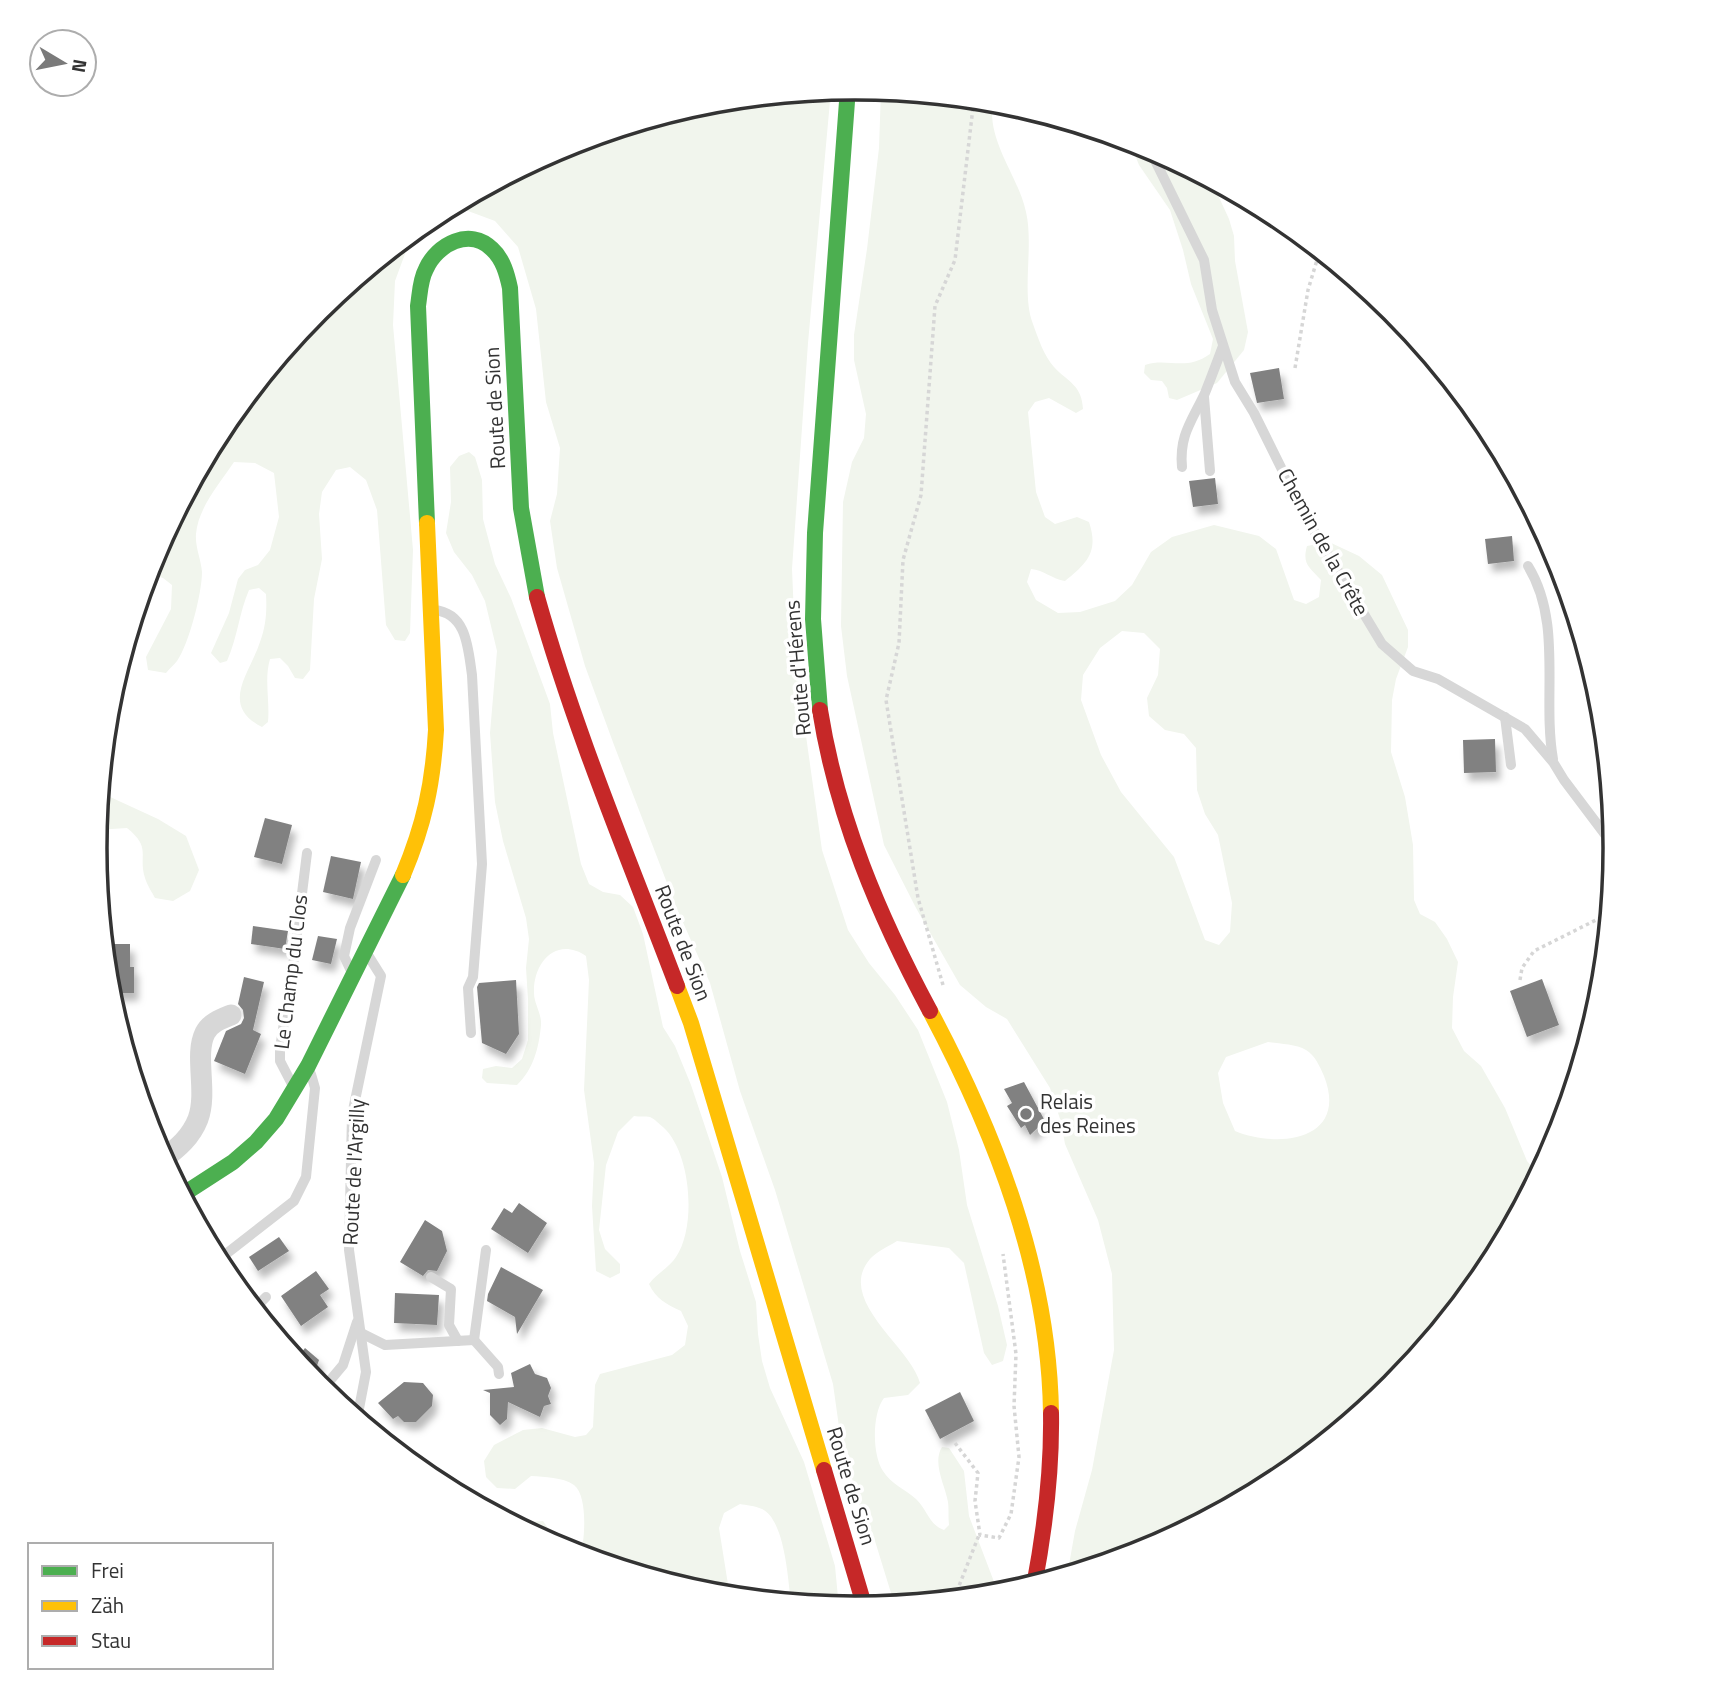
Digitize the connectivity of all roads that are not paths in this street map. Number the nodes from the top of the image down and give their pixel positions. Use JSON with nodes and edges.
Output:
{"nodes":[{"id":1,"x":847,"y":100,"type":"edge"},
{"id":2,"x":1156,"y":163,"type":"edge"},
{"id":3,"x":1223,"y":346,"type":"junction"},
{"id":4,"x":1204,"y":394,"type":"junction"},
{"id":5,"x":1182,"y":467,"type":"dead end"},
{"id":6,"x":1210,"y":471,"type":"dead end"},
{"id":7,"x":1528,"y":566,"type":"dead end"},
{"id":8,"x":431,"y":610,"type":"junction"},
{"id":9,"x":1505,"y":717,"type":"junction"},
{"id":10,"x":1553,"y":762,"type":"junction"},
{"id":11,"x":1511,"y":765,"type":"dead end"},
{"id":12,"x":1604,"y":833,"type":"edge"},
{"id":13,"x":307,"y":853,"type":"dead end"},
{"id":14,"x":376,"y":860,"type":"dead end"},
{"id":15,"x":365,"y":950,"type":"junction"},
{"id":16,"x":352,"y":974,"type":"junction"},
{"id":17,"x":231,"y":1015,"type":"dead end"},
{"id":18,"x":471,"y":1033,"type":"dead end"},
{"id":19,"x":309,"y":1064,"type":"junction"},
{"id":20,"x":294,"y":1088,"type":"junction"},
{"id":21,"x":171,"y":1152,"type":"edge"},
{"id":22,"x":190,"y":1191,"type":"edge"},
{"id":23,"x":486,"y":1250,"type":"dead end"},
{"id":24,"x":226,"y":1254,"type":"edge"},
{"id":25,"x":431,"y":1277,"type":"dead end"},
{"id":26,"x":265,"y":1297,"type":"dead end"},
{"id":27,"x":260,"y":1303,"type":"edge"},
{"id":28,"x":358,"y":1316,"type":"junction"},
{"id":29,"x":361,"y":1333,"type":"junction"},
{"id":30,"x":474,"y":1340,"type":"junction"},
{"id":31,"x":458,"y":1341,"type":"junction"},
{"id":32,"x":499,"y":1374,"type":"dead end"},
{"id":33,"x":329,"y":1381,"type":"edge"},
{"id":34,"x":359,"y":1408,"type":"edge"},
{"id":35,"x":1037,"y":1575,"type":"edge"},
{"id":36,"x":862,"y":1597,"type":"edge"}],
"edges":[{"from":1,"to":35,"type":"main road","name":"Route d'Hérens"},
{"from":2,"to":3,"type":"lane","name":"Chemin de la Crête"},
{"from":3,"to":4,"type":"lane"},
{"from":3,"to":9,"type":"lane","name":"Chemin de la Crête"},
{"from":4,"to":5,"type":"lane"},
{"from":4,"to":6,"type":"lane"},
{"from":7,"to":10,"type":"lane"},
{"from":8,"to":15,"type":"main road","name":"Route de Sion"},
{"from":8,"to":18,"type":"lane"},
{"from":8,"to":36,"type":"main road","name":"Route de Sion"},
{"from":9,"to":10,"type":"lane","name":"Chemin de la Crête"},
{"from":9,"to":11,"type":"lane"},
{"from":10,"to":12,"type":"lane","name":"Chemin de la Crête"},
{"from":13,"to":20,"type":"lane","name":"Le Champ du Clos"},
{"from":14,"to":16,"type":"lane"},
{"from":15,"to":16,"type":"main road","name":"Route de Sion"},
{"from":15,"to":28,"type":"lane","name":"Route de l'Argilly"},
{"from":16,"to":19,"type":"main road","name":"Route de Sion"},
{"from":17,"to":21,"type":"street"},
{"from":19,"to":20,"type":"main road","name":"Route de Sion"},
{"from":19,"to":24,"type":"lane"},
{"from":20,"to":22,"type":"main road","name":"Route de Sion"},
{"from":23,"to":30,"type":"lane"},
{"from":25,"to":31,"type":"lane"},
{"from":26,"to":27,"type":"lane"},
{"from":28,"to":29,"type":"lane","name":"Route de l'Argilly"},
{"from":28,"to":33,"type":"lane","name":"Route de l'Argilly"},
{"from":29,"to":31,"type":"lane"},
{"from":29,"to":34,"type":"lane","name":"Route de l'Argilly"},
{"from":30,"to":31,"type":"lane"},
{"from":30,"to":32,"type":"lane"}]}
